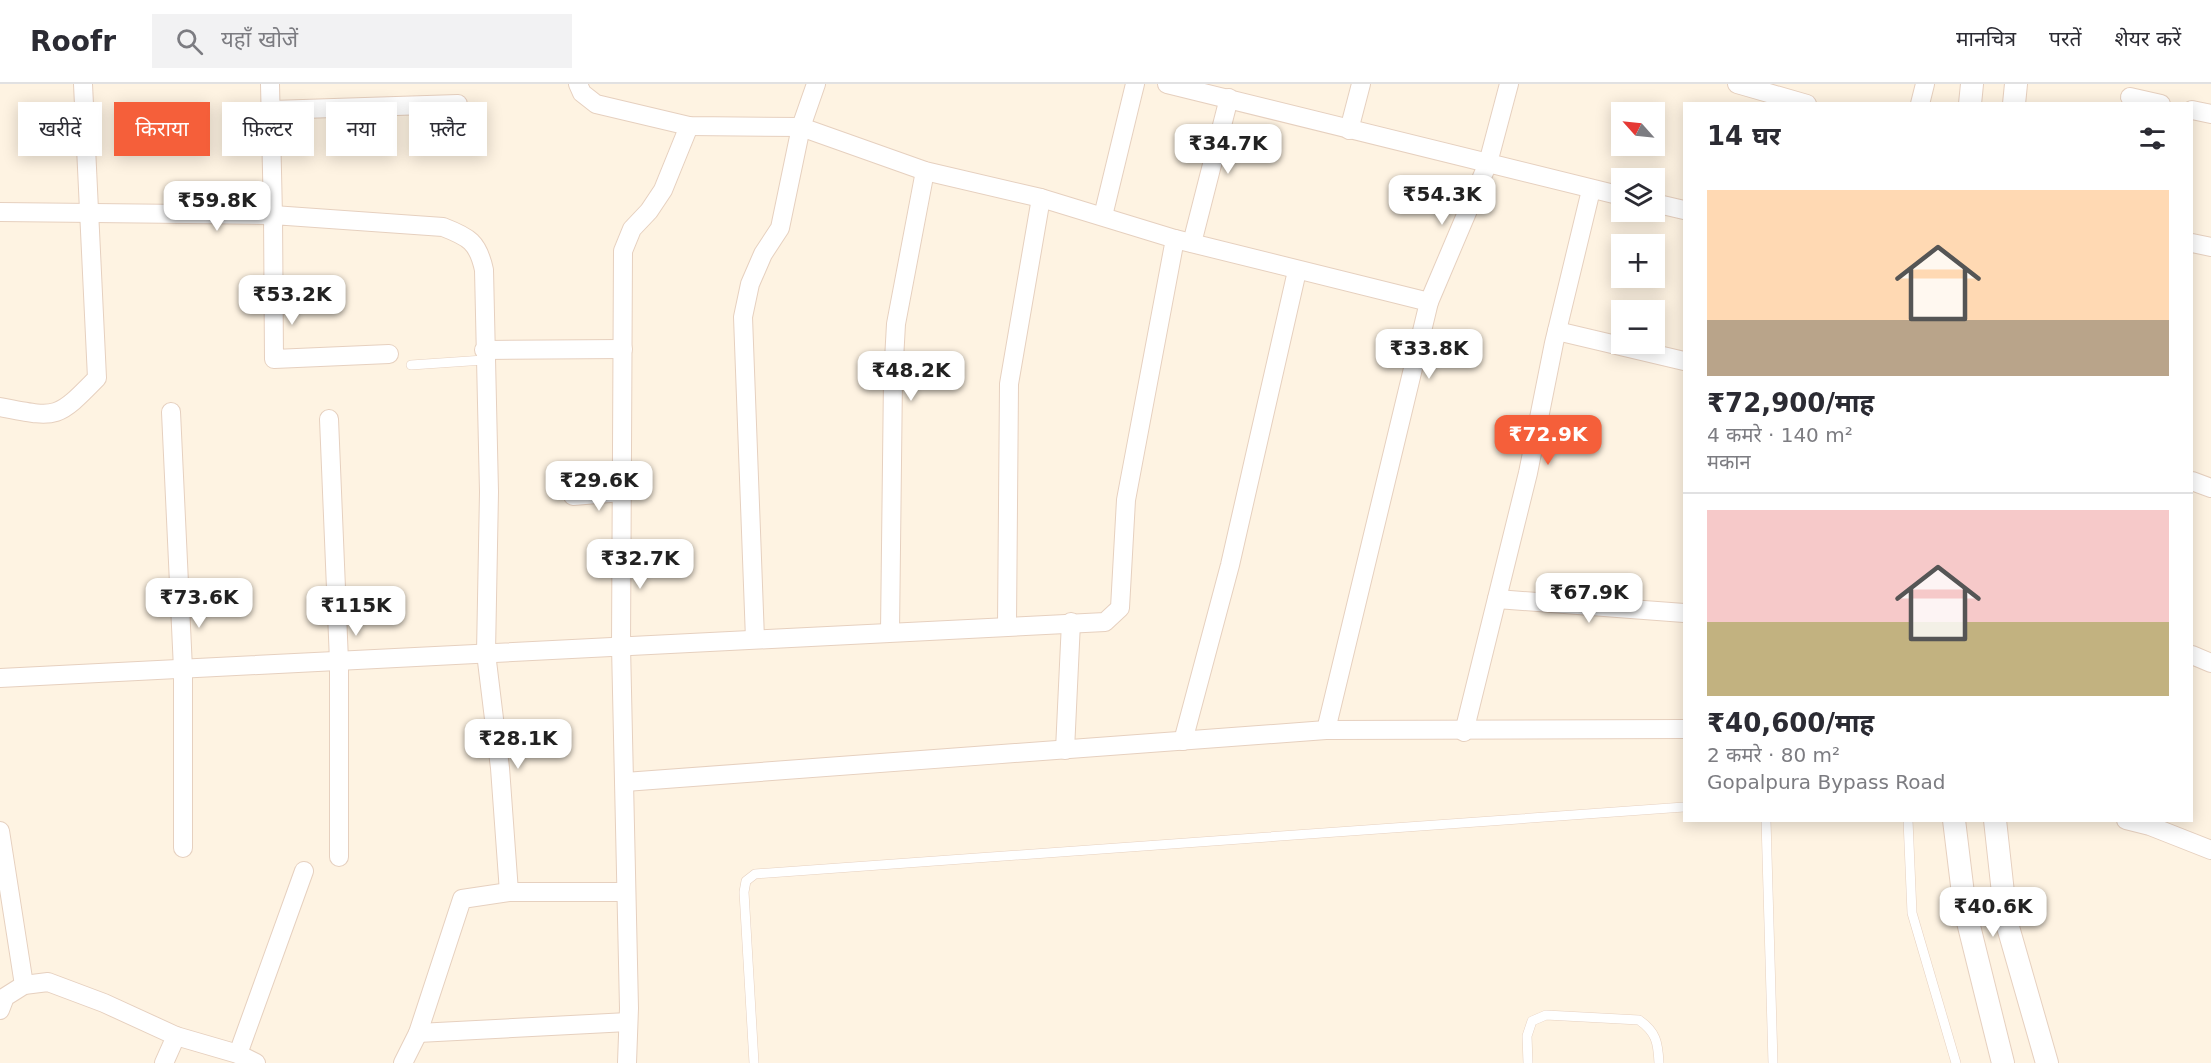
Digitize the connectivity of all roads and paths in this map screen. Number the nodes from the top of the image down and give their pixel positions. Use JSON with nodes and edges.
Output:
{"nodes":[{"id":1,"x":82,"y":84,"type":"edge"},
{"id":2,"x":270,"y":84,"type":"edge"},
{"id":3,"x":578,"y":84,"type":"edge"},
{"id":4,"x":816,"y":84,"type":"edge"},
{"id":5,"x":1135,"y":84,"type":"edge"},
{"id":6,"x":1167,"y":84,"type":"edge"},
{"id":7,"x":1361,"y":84,"type":"edge"},
{"id":8,"x":1509,"y":84,"type":"edge"},
{"id":9,"x":1737,"y":84,"type":"edge"},
{"id":10,"x":1925,"y":84,"type":"edge"},
{"id":11,"x":1972,"y":84,"type":"edge"},
{"id":12,"x":2016,"y":84,"type":"edge"},
{"id":13,"x":1222,"y":93,"type":"edge"},
{"id":14,"x":2131,"y":95,"type":"edge"},
{"id":15,"x":271,"y":102,"type":"edge"},
{"id":16,"x":1800,"y":102,"type":"edge"},
{"id":17,"x":1920,"y":102,"type":"edge"},
{"id":18,"x":1970,"y":102,"type":"edge"},
{"id":19,"x":2014,"y":102,"type":"edge"},
{"id":20,"x":2154,"y":102,"type":"edge"},
{"id":21,"x":409,"y":106,"type":"edge"},
{"id":22,"x":314,"y":109,"type":"edge"},
{"id":23,"x":2193,"y":110,"type":"edge"},
{"id":24,"x":2211,"y":114,"type":"edge"},
{"id":25,"x":689,"y":126,"type":"junction"},
{"id":26,"x":801,"y":127,"type":"junction"},
{"id":27,"x":1349,"y":130,"type":"junction"},
{"id":28,"x":272,"y":156,"type":"edge"},
{"id":29,"x":1488,"y":163,"type":"junction"},
{"id":30,"x":925,"y":171,"type":"junction"},
{"id":31,"x":1591,"y":190,"type":"junction"},
{"id":32,"x":1611,"y":194,"type":"edge"},
{"id":33,"x":1041,"y":198,"type":"junction"},
{"id":34,"x":1665,"y":206,"type":"edge"},
{"id":35,"x":1683,"y":210,"type":"edge"},
{"id":36,"x":0,"y":212,"type":"edge"},
{"id":37,"x":88,"y":212,"type":"junction"},
{"id":38,"x":273,"y":215,"type":"junction"},
{"id":39,"x":1103,"y":216,"type":"junction"},
{"id":40,"x":1183,"y":241,"type":"junction"},
{"id":41,"x":2193,"y":243,"type":"edge"},
{"id":42,"x":2211,"y":247,"type":"edge"},
{"id":43,"x":1297,"y":271,"type":"junction"},
{"id":44,"x":1429,"y":302,"type":"junction"},
{"id":45,"x":1557,"y":331,"type":"junction"},
{"id":46,"x":623,"y":349,"type":"junction"},
{"id":47,"x":389,"y":354,"type":"dead end"},
{"id":48,"x":484,"y":355,"type":"junction"},
{"id":49,"x":1683,"y":361,"type":"edge"},
{"id":50,"x":411,"y":364,"type":"dead end"},
{"id":51,"x":0,"y":407,"type":"edge"},
{"id":52,"x":171,"y":412,"type":"dead end"},
{"id":53,"x":328,"y":419,"type":"dead end"},
{"id":54,"x":2193,"y":481,"type":"edge"},
{"id":55,"x":2211,"y":488,"type":"edge"},
{"id":56,"x":622,"y":492,"type":"junction"},
{"id":57,"x":573,"y":496,"type":"dead end"},
{"id":58,"x":1497,"y":599,"type":"junction"},
{"id":59,"x":1683,"y":613,"type":"edge"},
{"id":60,"x":1071,"y":622,"type":"junction"},
{"id":61,"x":1007,"y":625,"type":"junction"},
{"id":62,"x":890,"y":632,"type":"junction"},
{"id":63,"x":755,"y":639,"type":"junction"},
{"id":64,"x":621,"y":646,"type":"junction"},
{"id":65,"x":486,"y":653,"type":"junction"},
{"id":66,"x":2193,"y":655,"type":"edge"},
{"id":67,"x":339,"y":661,"type":"junction"},
{"id":68,"x":2211,"y":663,"type":"edge"},
{"id":69,"x":183,"y":669,"type":"junction"},
{"id":70,"x":0,"y":678,"type":"edge"},
{"id":71,"x":1683,"y":729,"type":"edge"},
{"id":72,"x":1326,"y":730,"type":"junction"},
{"id":73,"x":1464,"y":732,"type":"junction"},
{"id":74,"x":1183,"y":741,"type":"junction"},
{"id":75,"x":1065,"y":750,"type":"junction"},
{"id":76,"x":625,"y":782,"type":"junction"},
{"id":77,"x":1683,"y":807,"type":"edge"},
{"id":78,"x":1766,"y":822,"type":"edge"},
{"id":79,"x":1908,"y":822,"type":"edge"},
{"id":80,"x":1954,"y":822,"type":"edge"},
{"id":81,"x":1995,"y":822,"type":"edge"},
{"id":82,"x":2150,"y":823,"type":"edge"},
{"id":83,"x":0,"y":831,"type":"edge"},
{"id":84,"x":183,"y":848,"type":"dead end"},
{"id":85,"x":2211,"y":850,"type":"edge"},
{"id":86,"x":339,"y":857,"type":"dead end"},
{"id":87,"x":304,"y":871,"type":"dead end"},
{"id":88,"x":509,"y":892,"type":"junction"},
{"id":89,"x":625,"y":892,"type":"junction"},
{"id":90,"x":24,"y":985,"type":"junction"},
{"id":91,"x":0,"y":1010,"type":"edge"},
{"id":92,"x":628,"y":1022,"type":"junction"},
{"id":93,"x":418,"y":1033,"type":"junction"},
{"id":94,"x":176,"y":1036,"type":"junction"},
{"id":95,"x":238,"y":1054,"type":"junction"},
{"id":96,"x":164,"y":1063,"type":"edge"},
{"id":97,"x":256,"y":1063,"type":"edge"},
{"id":98,"x":403,"y":1063,"type":"edge"},
{"id":99,"x":627,"y":1063,"type":"edge"},
{"id":100,"x":753,"y":1063,"type":"edge"},
{"id":101,"x":1528,"y":1063,"type":"edge"},
{"id":102,"x":1659,"y":1063,"type":"edge"},
{"id":103,"x":1773,"y":1063,"type":"edge"},
{"id":104,"x":1956,"y":1063,"type":"edge"},
{"id":105,"x":2003,"y":1063,"type":"edge"},
{"id":106,"x":2047,"y":1063,"type":"edge"}],
"edges":[{"from":1,"to":37,"type":"street"},
{"from":2,"to":15,"type":"street"},
{"from":3,"to":25,"type":"street"},
{"from":4,"to":26,"type":"street"},
{"from":5,"to":39,"type":"street"},
{"from":6,"to":13,"type":"street"},
{"from":7,"to":27,"type":"street"},
{"from":8,"to":29,"type":"street"},
{"from":9,"to":16,"type":"street"},
{"from":10,"to":17,"type":"street"},
{"from":11,"to":18,"type":"street"},
{"from":12,"to":19,"type":"street"},
{"from":13,"to":27,"type":"street"},
{"from":13,"to":40,"type":"street"},
{"from":14,"to":20,"type":"street"},
{"from":21,"to":22,"type":"street"},
{"from":23,"to":24,"type":"street"},
{"from":25,"to":26,"type":"street"},
{"from":25,"to":46,"type":"street"},
{"from":26,"to":30,"type":"street"},
{"from":26,"to":63,"type":"street"},
{"from":27,"to":29,"type":"street"},
{"from":28,"to":38,"type":"street"},
{"from":29,"to":31,"type":"street"},
{"from":29,"to":44,"type":"street"},
{"from":30,"to":33,"type":"street"},
{"from":30,"to":62,"type":"street"},
{"from":31,"to":32,"type":"street"},
{"from":31,"to":45,"type":"street"},
{"from":33,"to":39,"type":"street"},
{"from":33,"to":61,"type":"street"},
{"from":34,"to":35,"type":"street"},
{"from":36,"to":37,"type":"street"},
{"from":37,"to":38,"type":"street"},
{"from":37,"to":51,"type":"street"},
{"from":38,"to":47,"type":"street"},
{"from":38,"to":48,"type":"street"},
{"from":39,"to":40,"type":"street"},
{"from":40,"to":43,"type":"street"},
{"from":40,"to":60,"type":"street"},
{"from":41,"to":42,"type":"street"},
{"from":43,"to":44,"type":"street"},
{"from":43,"to":74,"type":"street"},
{"from":44,"to":72,"type":"street"},
{"from":45,"to":49,"type":"street"},
{"from":45,"to":58,"type":"street"},
{"from":46,"to":48,"type":"street"},
{"from":46,"to":56,"type":"street"},
{"from":48,"to":50,"type":"lane"},
{"from":48,"to":65,"type":"street"},
{"from":52,"to":69,"type":"street"},
{"from":53,"to":67,"type":"street"},
{"from":54,"to":55,"type":"street"},
{"from":56,"to":57,"type":"street"},
{"from":56,"to":64,"type":"street"},
{"from":58,"to":59,"type":"street"},
{"from":58,"to":73,"type":"street"},
{"from":60,"to":61,"type":"street"},
{"from":60,"to":75,"type":"street"},
{"from":61,"to":62,"type":"street"},
{"from":62,"to":63,"type":"street"},
{"from":63,"to":64,"type":"street"},
{"from":64,"to":65,"type":"street"},
{"from":64,"to":76,"type":"street"},
{"from":65,"to":67,"type":"street"},
{"from":65,"to":88,"type":"street"},
{"from":66,"to":68,"type":"street"},
{"from":67,"to":69,"type":"street"},
{"from":67,"to":86,"type":"street"},
{"from":69,"to":70,"type":"street"},
{"from":69,"to":84,"type":"street"},
{"from":71,"to":73,"type":"street"},
{"from":72,"to":73,"type":"street"},
{"from":72,"to":74,"type":"street"},
{"from":74,"to":75,"type":"street"},
{"from":75,"to":76,"type":"street"},
{"from":76,"to":89,"type":"street"},
{"from":77,"to":100,"type":"lane"},
{"from":78,"to":103,"type":"lane"},
{"from":79,"to":104,"type":"lane"},
{"from":80,"to":105,"type":"street"},
{"from":81,"to":106,"type":"street"},
{"from":82,"to":85,"type":"street"},
{"from":83,"to":90,"type":"street"},
{"from":87,"to":95,"type":"street"},
{"from":88,"to":89,"type":"street"},
{"from":88,"to":93,"type":"street"},
{"from":89,"to":92,"type":"street"},
{"from":90,"to":91,"type":"street"},
{"from":90,"to":94,"type":"street"},
{"from":92,"to":93,"type":"street"},
{"from":92,"to":99,"type":"street"},
{"from":93,"to":98,"type":"street"},
{"from":94,"to":95,"type":"street"},
{"from":94,"to":96,"type":"street"},
{"from":95,"to":97,"type":"street"},
{"from":101,"to":102,"type":"lane"}]}
